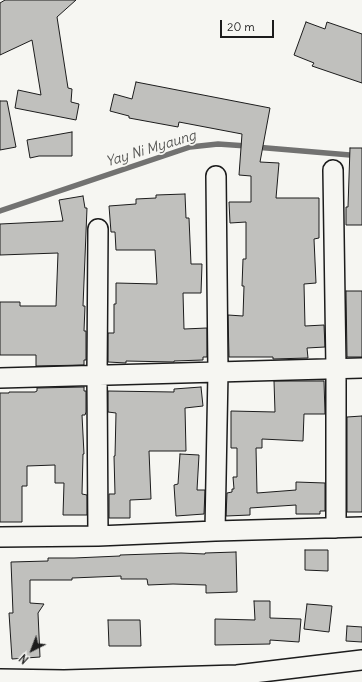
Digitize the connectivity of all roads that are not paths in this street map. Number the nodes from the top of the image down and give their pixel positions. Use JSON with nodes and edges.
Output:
{"nodes":[{"id":1,"x":333,"y":170,"type":"dead end"},
{"id":2,"x":216,"y":176,"type":"dead end"},
{"id":3,"x":98,"y":229,"type":"dead end"},
{"id":4,"x":336,"y":368,"type":"junction"},
{"id":5,"x":362,"y":368,"type":"edge"},
{"id":6,"x":218,"y":372,"type":"junction"},
{"id":7,"x":97,"y":376,"type":"junction"},
{"id":8,"x":0,"y":378,"type":"edge"},
{"id":9,"x":362,"y":527,"type":"edge"},
{"id":10,"x":336,"y":528,"type":"junction"},
{"id":11,"x":215,"y":531,"type":"junction"},
{"id":12,"x":98,"y":536,"type":"junction"},
{"id":13,"x":0,"y":537,"type":"edge"},
{"id":14,"x":362,"y":660,"type":"edge"},
{"id":15,"x":0,"y":679,"type":"edge"}],
"edges":[{"from":1,"to":4,"type":"street"},
{"from":2,"to":6,"type":"street"},
{"from":3,"to":7,"type":"street"},
{"from":4,"to":5,"type":"street"},
{"from":4,"to":6,"type":"street"},
{"from":4,"to":10,"type":"street"},
{"from":6,"to":7,"type":"street"},
{"from":6,"to":11,"type":"street"},
{"from":7,"to":8,"type":"street"},
{"from":7,"to":12,"type":"street"},
{"from":9,"to":10,"type":"street"},
{"from":10,"to":11,"type":"street"},
{"from":11,"to":12,"type":"street"},
{"from":12,"to":13,"type":"street"},
{"from":14,"to":15,"type":"street"}]}
